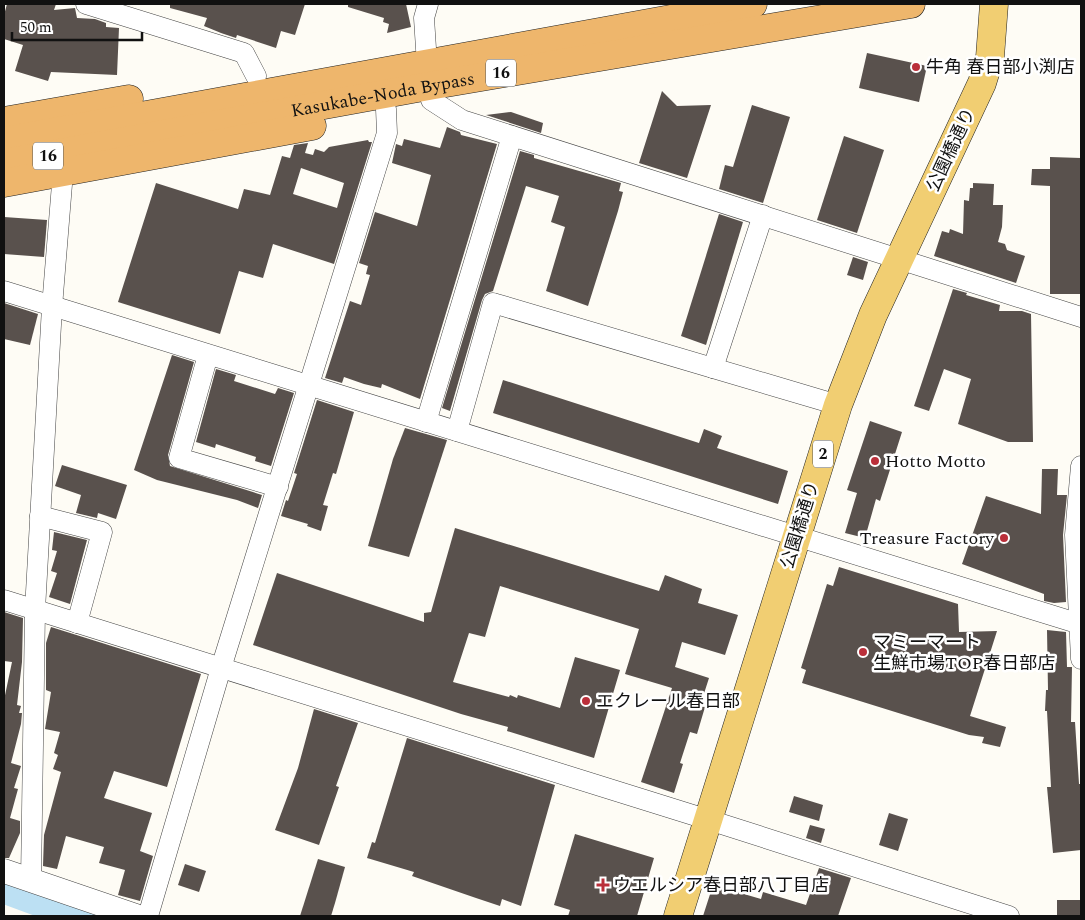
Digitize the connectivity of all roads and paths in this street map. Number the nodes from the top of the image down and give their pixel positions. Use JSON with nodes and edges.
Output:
{"nodes":[{"id":1,"x":86,"y":4,"type":"edge"},
{"id":2,"x":428,"y":4,"type":"edge"},
{"id":3,"x":752,"y":4,"type":"edge"},
{"id":4,"x":911,"y":4,"type":"edge"},
{"id":5,"x":994,"y":4,"type":"edge"},
{"id":6,"x":640,"y":49,"type":"junction"},
{"id":7,"x":418,"y":65,"type":"junction"},
{"id":8,"x":256,"y":76,"type":"junction"},
{"id":9,"x":431,"y":100,"type":"junction"},
{"id":10,"x":386,"y":109,"type":"junction"},
{"id":11,"x":4,"y":121,"type":"edge"},
{"id":12,"x":512,"y":136,"type":"junction"},
{"id":13,"x":4,"y":141,"type":"edge"},
{"id":14,"x":4,"y":163,"type":"edge"},
{"id":15,"x":63,"y":172,"type":"junction"},
{"id":16,"x":4,"y":183,"type":"edge"},
{"id":17,"x":763,"y":215,"type":"junction"},
{"id":18,"x":900,"y":258,"type":"junction"},
{"id":19,"x":4,"y":291,"type":"edge"},
{"id":20,"x":52,"y":307,"type":"junction"},
{"id":21,"x":1081,"y":317,"type":"edge"},
{"id":22,"x":208,"y":355,"type":"junction"},
{"id":23,"x":713,"y":368,"type":"junction"},
{"id":24,"x":310,"y":386,"type":"junction"},
{"id":25,"x":838,"y":405,"type":"junction"},
{"id":26,"x":426,"y":422,"type":"junction"},
{"id":27,"x":457,"y":431,"type":"junction"},
{"id":28,"x":1081,"y":466,"type":"edge"},
{"id":29,"x":278,"y":487,"type":"junction"},
{"id":30,"x":40,"y":516,"type":"junction"},
{"id":31,"x":796,"y":536,"type":"junction"},
{"id":32,"x":4,"y":600,"type":"edge"},
{"id":33,"x":34,"y":610,"type":"junction"},
{"id":34,"x":77,"y":623,"type":"junction"},
{"id":35,"x":1080,"y":624,"type":"edge"},
{"id":36,"x":1081,"y":659,"type":"edge"},
{"id":37,"x":221,"y":668,"type":"junction"},
{"id":38,"x":709,"y":820,"type":"junction"},
{"id":39,"x":4,"y":870,"type":"edge"},
{"id":40,"x":30,"y":880,"type":"junction"},
{"id":41,"x":136,"y":916,"type":"edge"},
{"id":42,"x":148,"y":916,"type":"edge"},
{"id":43,"x":678,"y":916,"type":"edge"},
{"id":44,"x":1009,"y":916,"type":"edge"}],
"edges":[{"from":1,"to":8,"type":"street"},
{"from":2,"to":7,"type":"street"},
{"from":3,"to":7,"type":"highway","name":"Kasukabe-Noda Bypass","number":"16"},
{"from":4,"to":6,"type":"highway","name":"Kasukabe-Noda Bypass","number":"16"},
{"from":5,"to":18,"type":"main road","name":"公園橋通り","number":"2"},
{"from":6,"to":9,"type":"highway","number":"16"},
{"from":6,"to":14,"type":"highway","name":"Kasukabe-Noda Bypass","number":"16"},
{"from":7,"to":8,"type":"highway","number":"16"},
{"from":7,"to":13,"type":"highway","name":"Kasukabe-Noda Bypass","number":"16"},
{"from":8,"to":11,"type":"highway","number":"16"},
{"from":9,"to":10,"type":"highway","number":"16"},
{"from":9,"to":12,"type":"street"},
{"from":10,"to":15,"type":"highway","number":"16"},
{"from":10,"to":24,"type":"street"},
{"from":12,"to":17,"type":"street"},
{"from":12,"to":26,"type":"street"},
{"from":15,"to":16,"type":"highway","number":"16"},
{"from":15,"to":20,"type":"street"},
{"from":17,"to":18,"type":"street"},
{"from":17,"to":23,"type":"street"},
{"from":18,"to":21,"type":"street"},
{"from":18,"to":25,"type":"main road","name":"公園橋通り","number":"2"},
{"from":19,"to":20,"type":"street"},
{"from":20,"to":22,"type":"street"},
{"from":20,"to":30,"type":"street"},
{"from":22,"to":24,"type":"street"},
{"from":22,"to":29,"type":"street"},
{"from":23,"to":25,"type":"street"},
{"from":23,"to":27,"type":"street"},
{"from":24,"to":26,"type":"street"},
{"from":24,"to":29,"type":"street"},
{"from":25,"to":31,"type":"main road","name":"公園橋通り","number":"2"},
{"from":26,"to":27,"type":"street"},
{"from":27,"to":31,"type":"street"},
{"from":28,"to":35,"type":"street"},
{"from":29,"to":37,"type":"street"},
{"from":30,"to":33,"type":"street"},
{"from":30,"to":34,"type":"street"},
{"from":31,"to":35,"type":"street"},
{"from":31,"to":38,"type":"main road","name":"公園橋通り","number":"2"},
{"from":32,"to":33,"type":"street"},
{"from":33,"to":34,"type":"street"},
{"from":33,"to":40,"type":"street"},
{"from":34,"to":37,"type":"street"},
{"from":35,"to":36,"type":"street"},
{"from":37,"to":38,"type":"street"},
{"from":37,"to":42,"type":"street"},
{"from":38,"to":43,"type":"main road","name":"公園橋通り","number":"2"},
{"from":38,"to":44,"type":"street"},
{"from":39,"to":40,"type":"street"},
{"from":40,"to":41,"type":"street"}]}
